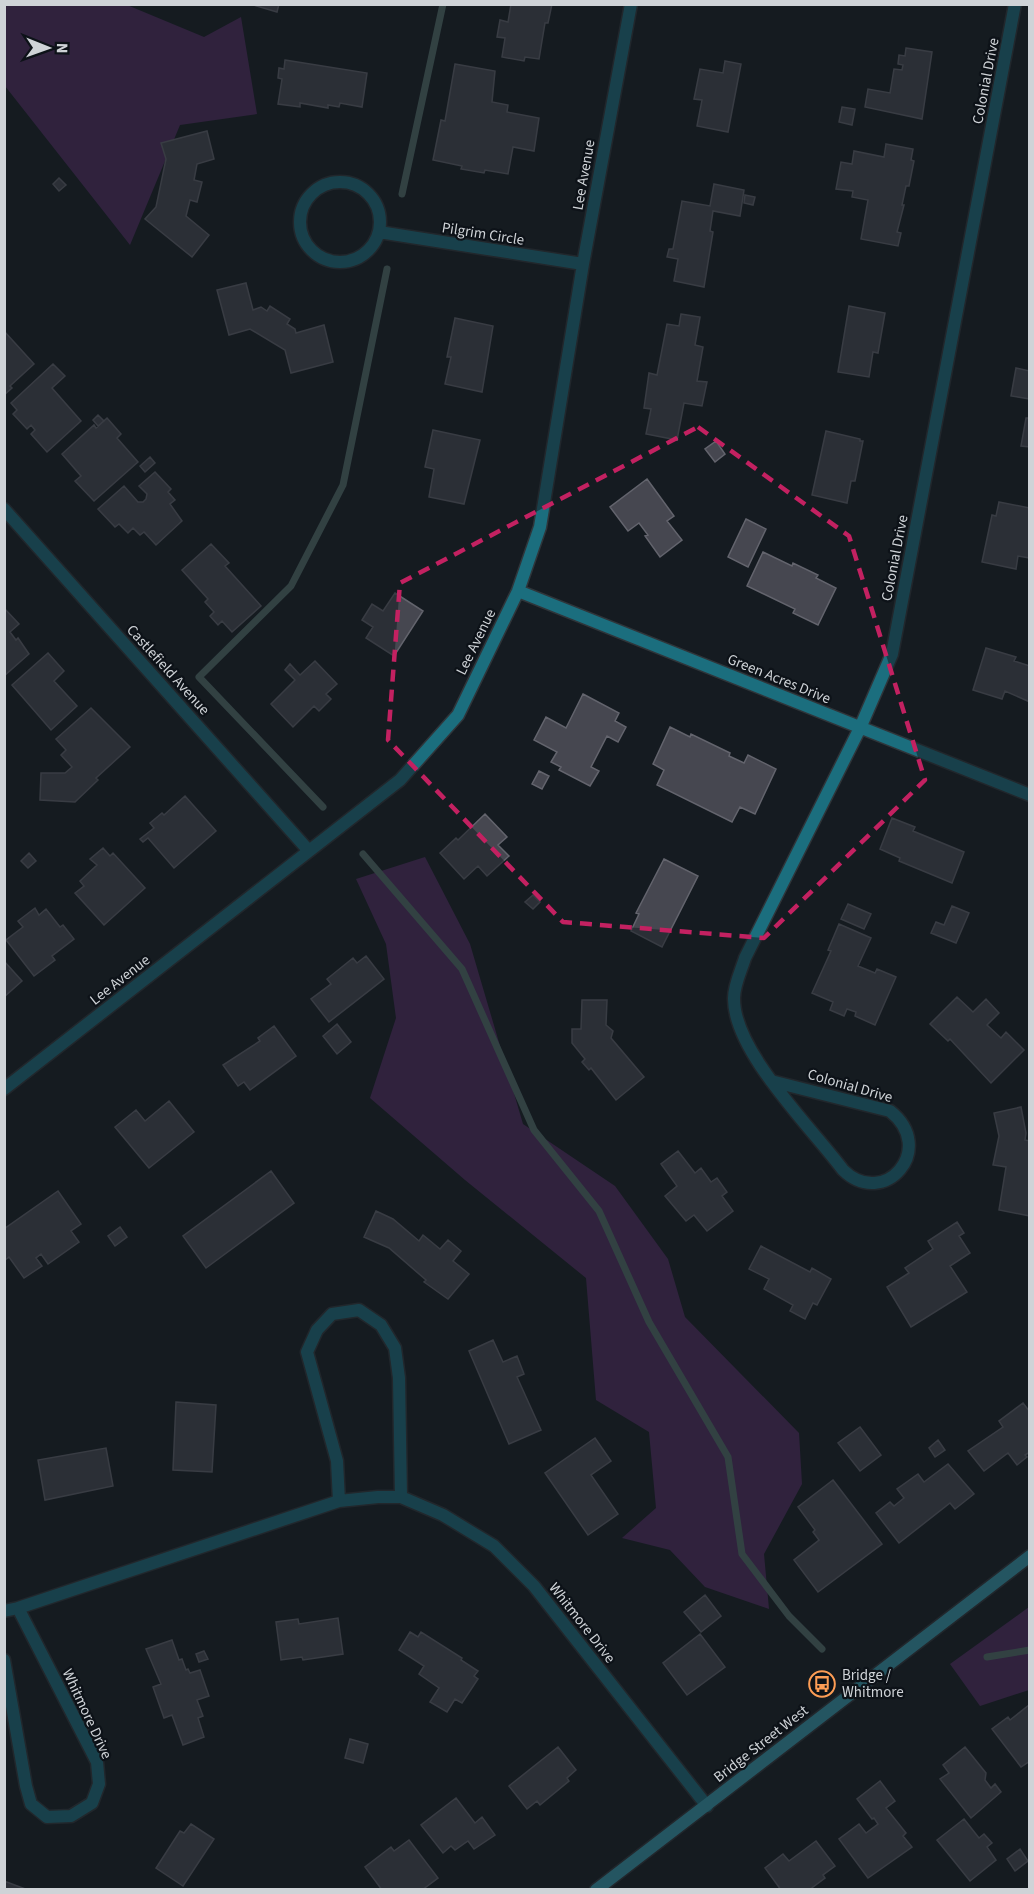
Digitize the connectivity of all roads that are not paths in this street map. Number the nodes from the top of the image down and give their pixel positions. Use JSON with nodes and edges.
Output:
{"nodes":[{"id":1,"x":631,"y":4,"type":"edge"},
{"id":2,"x":1015,"y":4,"type":"edge"},
{"id":3,"x":379,"y":232,"type":"junction"},
{"id":4,"x":583,"y":264,"type":"junction"},
{"id":5,"x":4,"y":509,"type":"edge"},
{"id":6,"x":518,"y":591,"type":"junction"},
{"id":7,"x":860,"y":728,"type":"junction"},
{"id":8,"x":1029,"y":795,"type":"edge"},
{"id":9,"x":309,"y":851,"type":"junction"},
{"id":10,"x":771,"y":1080,"type":"junction"},
{"id":11,"x":4,"y":1089,"type":"edge"},
{"id":12,"x":401,"y":1497,"type":"junction"},
{"id":13,"x":339,"y":1501,"type":"junction"},
{"id":14,"x":1029,"y":1556,"type":"edge"},
{"id":15,"x":18,"y":1608,"type":"junction"},
{"id":16,"x":4,"y":1611,"type":"edge"},
{"id":17,"x":4,"y":1660,"type":"edge"},
{"id":18,"x":706,"y":1806,"type":"junction"},
{"id":19,"x":597,"y":1890,"type":"edge"}],
"edges":[{"from":1,"to":4,"type":"street","name":"Lee Avenue"},
{"from":2,"to":7,"type":"street","name":"Colonial Drive"},
{"from":3,"to":3,"type":"street"},
{"from":3,"to":4,"type":"street","name":"Pilgrim Circle"},
{"from":4,"to":6,"type":"street","name":"Lee Avenue"},
{"from":5,"to":9,"type":"street","name":"Castlefield Avenue"},
{"from":6,"to":7,"type":"street","name":"Green Acres Drive"},
{"from":6,"to":9,"type":"street","name":"Lee Avenue"},
{"from":7,"to":8,"type":"street","name":"Green Acres Drive"},
{"from":7,"to":10,"type":"street","name":"Colonial Drive"},
{"from":9,"to":11,"type":"street","name":"Lee Avenue"},
{"from":10,"to":10,"type":"street","name":"Colonial Drive"},
{"from":12,"to":13,"type":"street","name":"Whitmore Drive"},
{"from":12,"to":13,"type":"street"},
{"from":12,"to":18,"type":"street","name":"Whitmore Drive"},
{"from":13,"to":15,"type":"street","name":"Whitmore Drive"},
{"from":14,"to":18,"type":"main road","name":"Bridge Street West"},
{"from":15,"to":16,"type":"street","name":"Whitmore Drive"},
{"from":15,"to":17,"type":"street","name":"Whitmore Drive"},
{"from":18,"to":19,"type":"main road","name":"Bridge Street West"}]}
